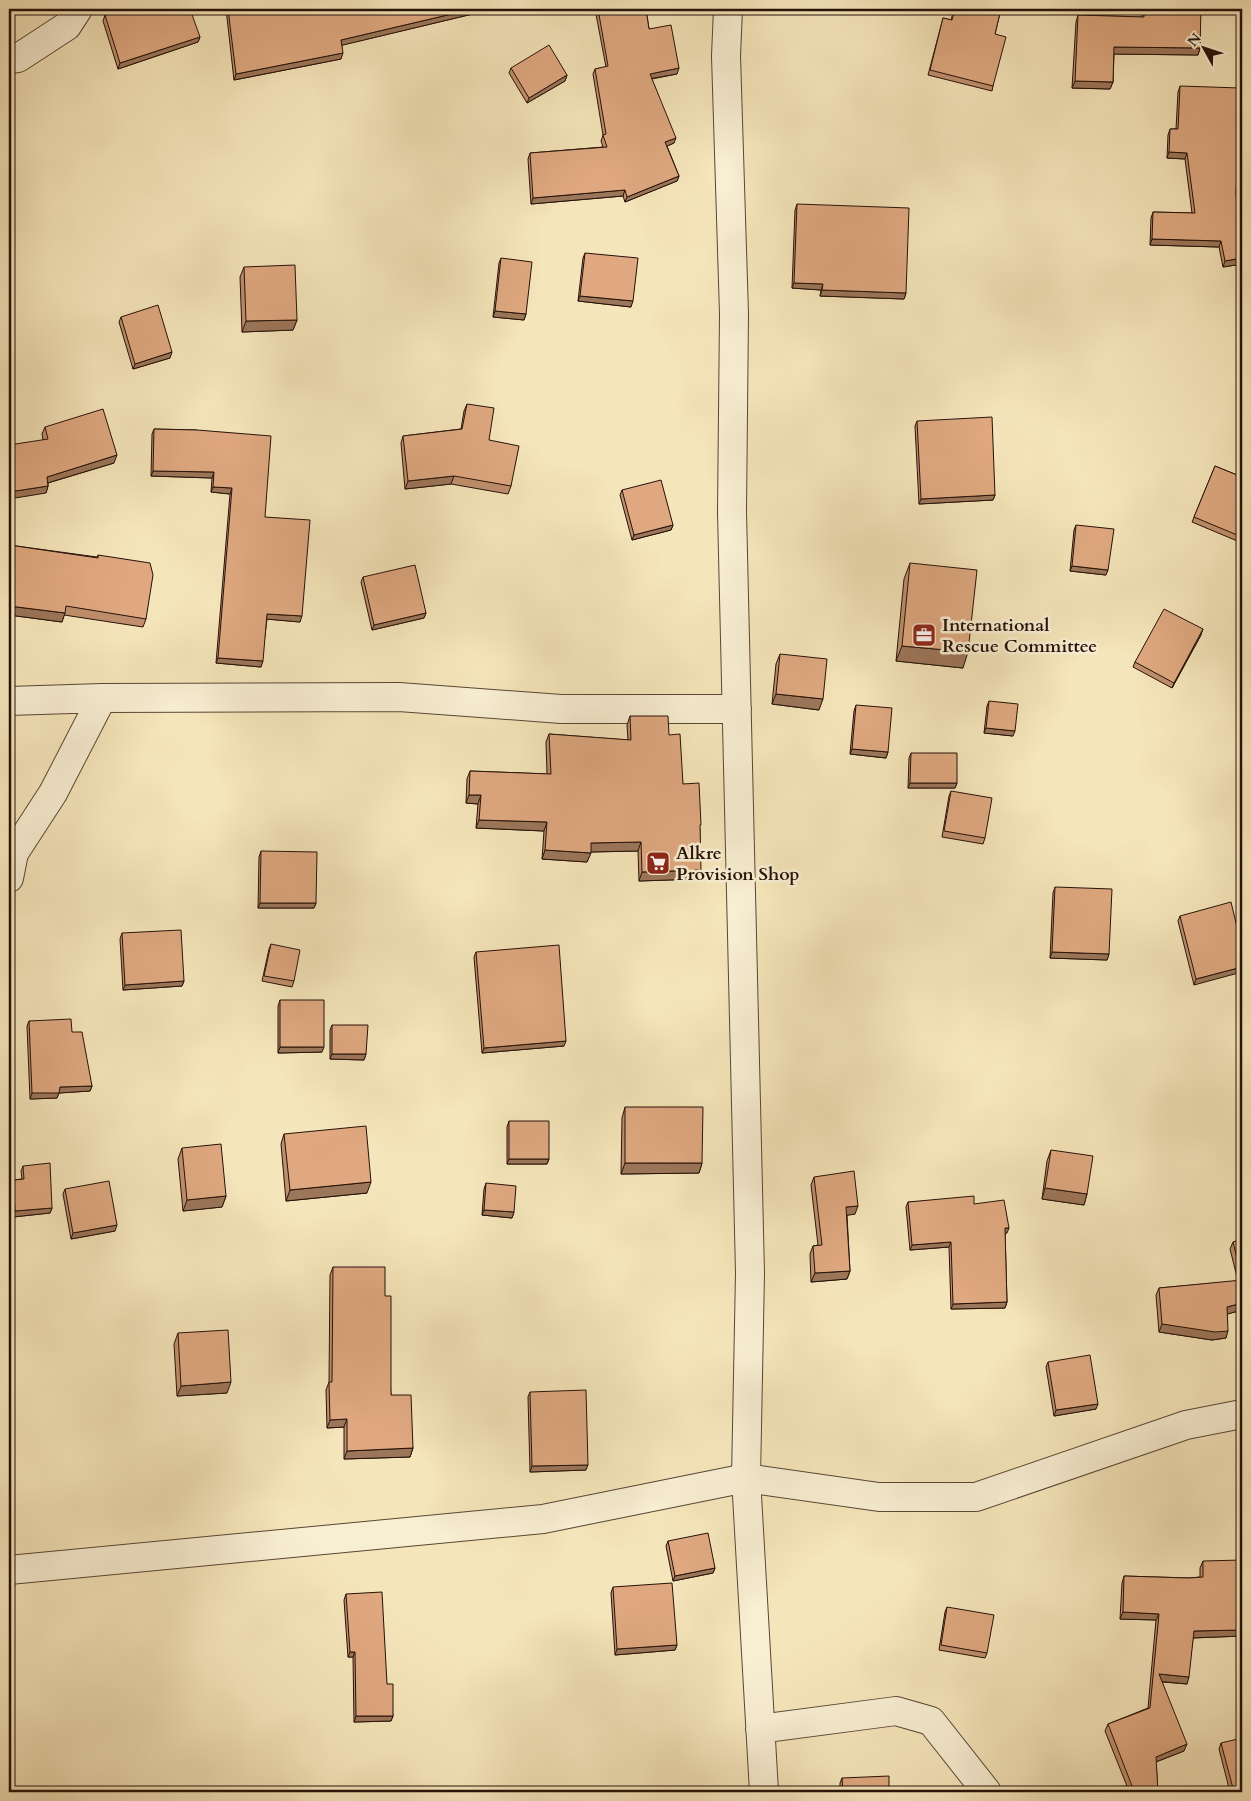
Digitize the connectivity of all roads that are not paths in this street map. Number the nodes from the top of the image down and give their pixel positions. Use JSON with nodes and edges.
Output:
{"nodes":[{"id":1,"x":78,"y":9,"type":"edge"},
{"id":2,"x":728,"y":9,"type":"edge"},
{"id":3,"x":9,"y":59,"type":"edge"},
{"id":4,"x":102,"y":698,"type":"junction"},
{"id":5,"x":9,"y":701,"type":"edge"},
{"id":6,"x":737,"y":708,"type":"junction"},
{"id":7,"x":9,"y":878,"type":"edge"},
{"id":8,"x":1242,"y":1414,"type":"edge"},
{"id":9,"x":746,"y":1478,"type":"junction"},
{"id":10,"x":9,"y":1570,"type":"edge"},
{"id":11,"x":760,"y":1728,"type":"junction"},
{"id":12,"x":764,"y":1792,"type":"edge"},
{"id":13,"x":987,"y":1792,"type":"edge"}],
"edges":[{"from":1,"to":3,"type":"street"},
{"from":2,"to":6,"type":"street"},
{"from":4,"to":5,"type":"street"},
{"from":4,"to":6,"type":"street"},
{"from":4,"to":7,"type":"street"},
{"from":6,"to":9,"type":"street"},
{"from":8,"to":9,"type":"street"},
{"from":9,"to":10,"type":"street"},
{"from":9,"to":11,"type":"street"},
{"from":11,"to":12,"type":"street"},
{"from":11,"to":13,"type":"street"}]}
